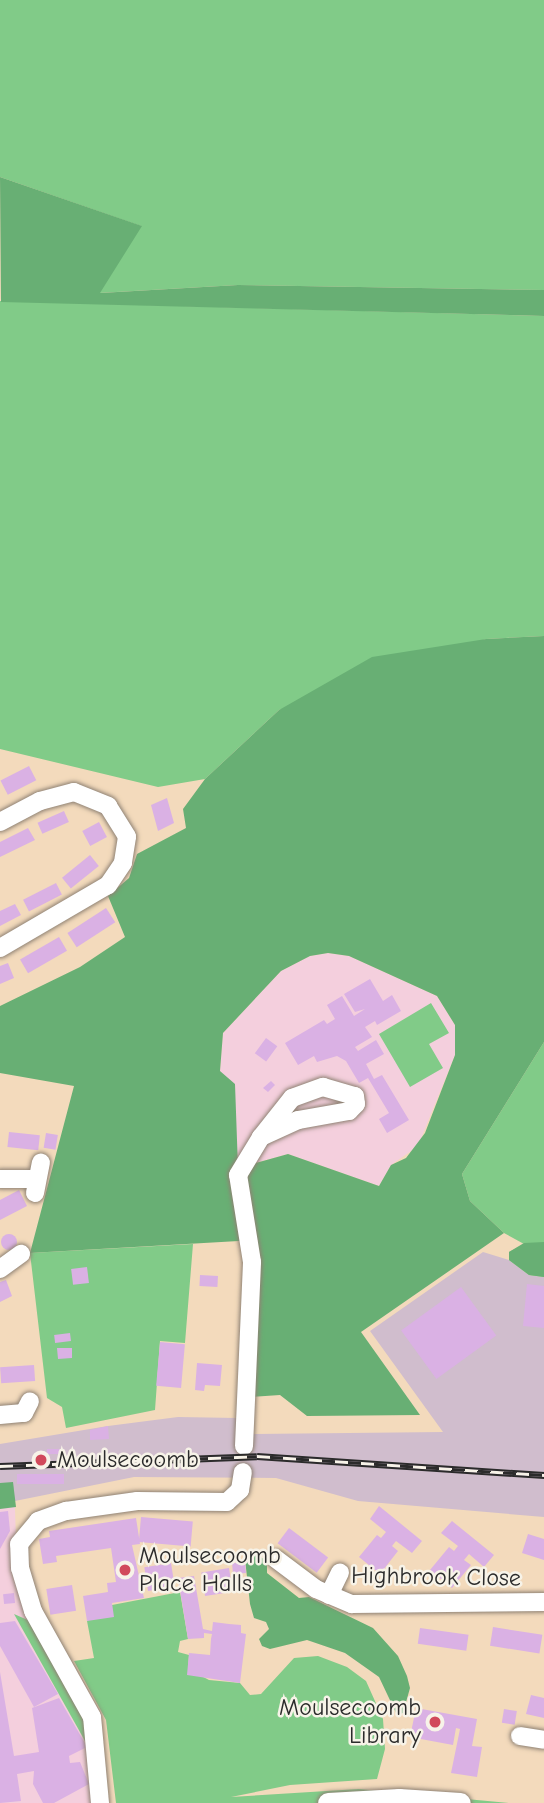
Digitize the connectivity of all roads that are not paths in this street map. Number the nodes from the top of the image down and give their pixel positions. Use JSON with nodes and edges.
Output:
{"nodes":[{"id":1,"x":0,"y":822,"type":"edge"},
{"id":2,"x":0,"y":948,"type":"edge"},
{"id":3,"x":261,"y":1137,"type":"junction"},
{"id":4,"x":37,"y":1178,"type":"dead end"},
{"id":5,"x":0,"y":1179,"type":"edge"},
{"id":6,"x":30,"y":1401,"type":"dead end"},
{"id":7,"x":0,"y":1415,"type":"edge"},
{"id":8,"x":244,"y":1446,"type":"dead end"},
{"id":9,"x":243,"y":1472,"type":"dead end"},
{"id":10,"x":276,"y":1559,"type":"dead end"},
{"id":11,"x":340,"y":1572,"type":"dead end"},
{"id":12,"x":329,"y":1595,"type":"junction"},
{"id":13,"x":544,"y":1602,"type":"edge"},
{"id":14,"x":520,"y":1736,"type":"dead end"},
{"id":15,"x":544,"y":1740,"type":"edge"},
{"id":16,"x":413,"y":1801,"type":"edge"},
{"id":17,"x":100,"y":1803,"type":"edge"},
{"id":18,"x":328,"y":1803,"type":"edge"},
{"id":19,"x":460,"y":1803,"type":"edge"}],
"edges":[{"from":1,"to":2,"type":"street"},
{"from":3,"to":3,"type":"street"},
{"from":3,"to":8,"type":"street"},
{"from":4,"to":5,"type":"street"},
{"from":6,"to":7,"type":"street"},
{"from":9,"to":17,"type":"street"},
{"from":10,"to":12,"type":"street","name":"Highbrook Close"},
{"from":11,"to":12,"type":"street","name":"Highbrook Close"},
{"from":12,"to":13,"type":"street","name":"Highbrook Close"},
{"from":14,"to":15,"type":"street"},
{"from":16,"to":18,"type":"main road"},
{"from":16,"to":19,"type":"main road"}]}
